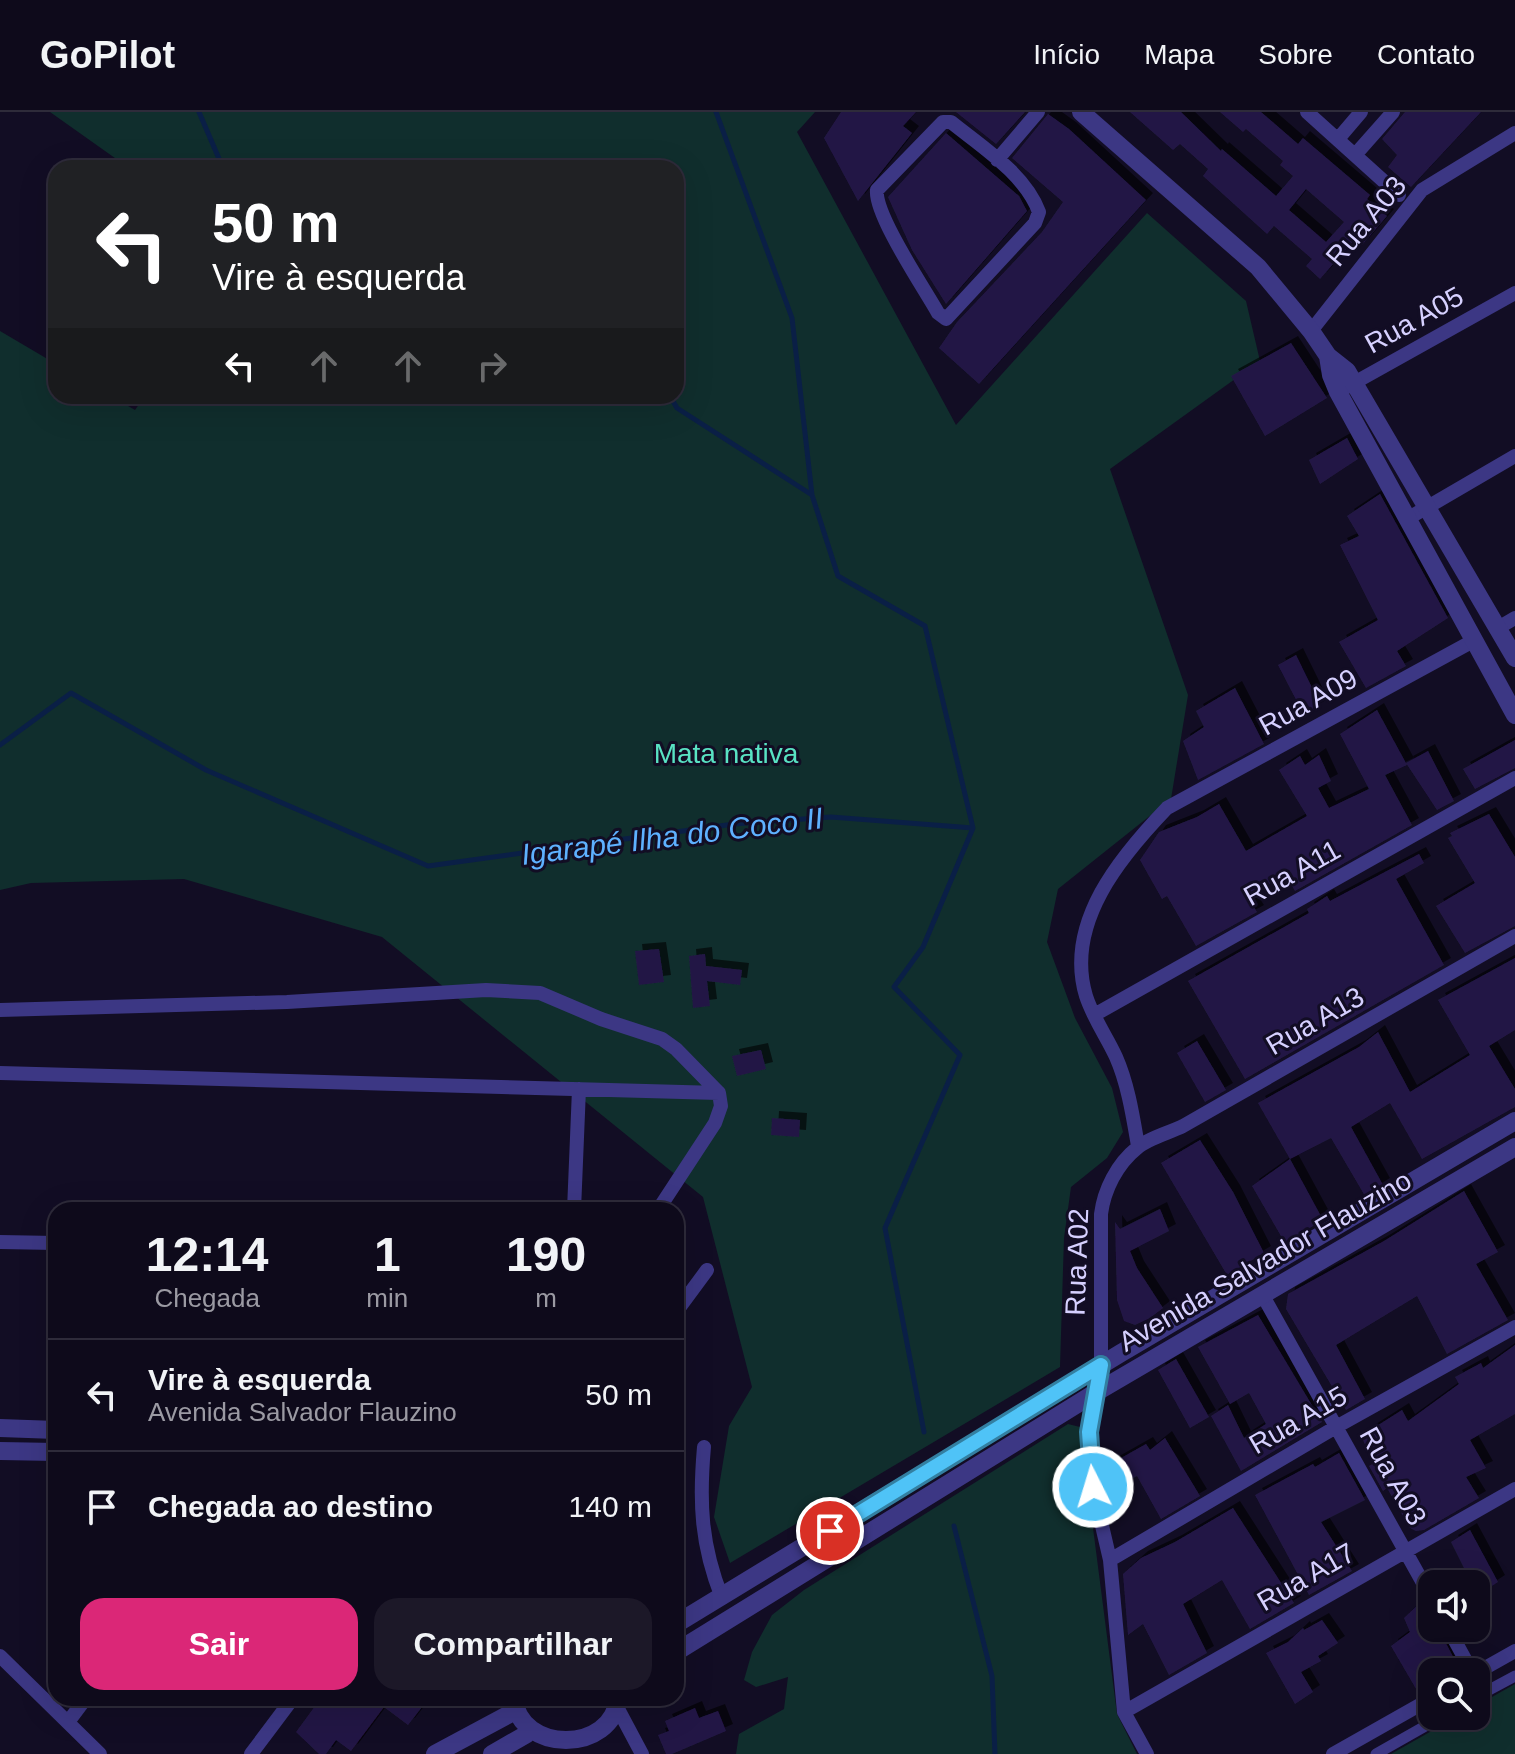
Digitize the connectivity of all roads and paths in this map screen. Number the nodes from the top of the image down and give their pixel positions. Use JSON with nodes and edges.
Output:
{"nodes":[{"id":1,"x":1038,"y":112,"type":"edge"},
{"id":2,"x":1081,"y":112,"type":"edge"},
{"id":3,"x":1307,"y":112,"type":"edge"},
{"id":4,"x":1361,"y":112,"type":"edge"},
{"id":5,"x":1393,"y":112,"type":"edge"},
{"id":6,"x":1515,"y":133,"type":"edge"},
{"id":7,"x":1338,"y":139,"type":"junction"},
{"id":8,"x":1355,"y":155,"type":"junction"},
{"id":9,"x":997,"y":160,"type":"junction"},
{"id":10,"x":1399,"y":195,"type":"dead end"},
{"id":11,"x":1515,"y":293,"type":"edge"},
{"id":12,"x":1311,"y":331,"type":"junction"},
{"id":13,"x":1346,"y":388,"type":"junction"},
{"id":14,"x":1515,"y":456,"type":"edge"},
{"id":15,"x":1426,"y":507,"type":"junction"},
{"id":16,"x":1407,"y":519,"type":"junction"},
{"id":17,"x":1515,"y":618,"type":"edge"},
{"id":18,"x":1498,"y":628,"type":"junction"},
{"id":19,"x":1473,"y":641,"type":"junction"},
{"id":20,"x":1515,"y":658,"type":"edge"},
{"id":21,"x":1515,"y":715,"type":"edge"},
{"id":22,"x":1515,"y":778,"type":"edge"},
{"id":23,"x":1515,"y":936,"type":"edge"},
{"id":24,"x":0,"y":1010,"type":"edge"},
{"id":25,"x":1094,"y":1015,"type":"junction"},
{"id":26,"x":0,"y":1073,"type":"edge"},
{"id":27,"x":579,"y":1089,"type":"junction"},
{"id":28,"x":719,"y":1093,"type":"junction"},
{"id":29,"x":1515,"y":1121,"type":"edge"},
{"id":30,"x":1138,"y":1146,"type":"junction"},
{"id":31,"x":1515,"y":1147,"type":"edge"},
{"id":32,"x":574,"y":1202,"type":"edge"},
{"id":33,"x":663,"y":1202,"type":"edge"},
{"id":34,"x":0,"y":1242,"type":"edge"},
{"id":35,"x":48,"y":1243,"type":"edge"},
{"id":36,"x":707,"y":1270,"type":"dead end"},
{"id":37,"x":1262,"y":1294,"type":"junction"},
{"id":38,"x":684,"y":1301,"type":"edge"},
{"id":39,"x":1515,"y":1327,"type":"edge"},
{"id":40,"x":1101,"y":1365,"type":"junction"},
{"id":41,"x":1095,"y":1393,"type":"junction"},
{"id":42,"x":1336,"y":1427,"type":"junction"},
{"id":43,"x":0,"y":1428,"type":"edge"},
{"id":44,"x":48,"y":1430,"type":"edge"},
{"id":45,"x":704,"y":1447,"type":"dead end"},
{"id":46,"x":0,"y":1451,"type":"edge"},
{"id":47,"x":48,"y":1452,"type":"edge"},
{"id":48,"x":1515,"y":1489,"type":"edge"},
{"id":49,"x":1405,"y":1551,"type":"junction"},
{"id":50,"x":1110,"y":1560,"type":"junction"},
{"id":51,"x":1418,"y":1574,"type":"edge"},
{"id":52,"x":722,"y":1598,"type":"junction"},
{"id":53,"x":684,"y":1619,"type":"edge"},
{"id":54,"x":684,"y":1647,"type":"edge"},
{"id":55,"x":1515,"y":1651,"type":"edge"},
{"id":56,"x":0,"y":1656,"type":"edge"},
{"id":57,"x":1490,"y":1664,"type":"edge"},
{"id":58,"x":1515,"y":1676,"type":"edge"},
{"id":59,"x":1490,"y":1689,"type":"edge"},
{"id":60,"x":48,"y":1696,"type":"edge"},
{"id":61,"x":59,"y":1706,"type":"edge"},
{"id":62,"x":80,"y":1706,"type":"edge"},
{"id":63,"x":287,"y":1706,"type":"edge"},
{"id":64,"x":512,"y":1706,"type":"edge"},
{"id":65,"x":514,"y":1706,"type":"edge"},
{"id":66,"x":616,"y":1706,"type":"edge"},
{"id":67,"x":619,"y":1706,"type":"edge"},
{"id":68,"x":1418,"y":1706,"type":"edge"},
{"id":69,"x":1124,"y":1712,"type":"junction"},
{"id":70,"x":68,"y":1722,"type":"junction"},
{"id":71,"x":1418,"y":1730,"type":"edge"},
{"id":72,"x":527,"y":1734,"type":"junction"},
{"id":73,"x":100,"y":1754,"type":"edge"},
{"id":74,"x":251,"y":1754,"type":"edge"},
{"id":75,"x":435,"y":1754,"type":"edge"},
{"id":76,"x":492,"y":1754,"type":"edge"},
{"id":77,"x":642,"y":1754,"type":"edge"},
{"id":78,"x":1147,"y":1754,"type":"edge"},
{"id":79,"x":1333,"y":1754,"type":"edge"},
{"id":80,"x":1376,"y":1754,"type":"edge"}],
"edges":[{"from":1,"to":9,"type":"street"},
{"from":2,"to":12,"type":"street"},
{"from":3,"to":7,"type":"street"},
{"from":4,"to":7,"type":"street"},
{"from":5,"to":8,"type":"street"},
{"from":6,"to":12,"type":"street","name":"Rua A03"},
{"from":7,"to":8,"type":"street"},
{"from":8,"to":10,"type":"street"},
{"from":9,"to":9,"type":"street"},
{"from":11,"to":13,"type":"street","name":"Rua A05"},
{"from":12,"to":13,"type":"street"},
{"from":13,"to":15,"type":"street"},
{"from":13,"to":16,"type":"street"},
{"from":14,"to":15,"type":"street"},
{"from":15,"to":16,"type":"street"},
{"from":15,"to":18,"type":"street"},
{"from":16,"to":19,"type":"street"},
{"from":17,"to":18,"type":"street"},
{"from":18,"to":20,"type":"street"},
{"from":19,"to":21,"type":"street"},
{"from":19,"to":25,"type":"street","name":"Rua A09"},
{"from":22,"to":25,"type":"street","name":"Rua A11"},
{"from":23,"to":30,"type":"street","name":"Rua A13"},
{"from":24,"to":28,"type":"street"},
{"from":25,"to":30,"type":"street"},
{"from":26,"to":27,"type":"street"},
{"from":27,"to":28,"type":"street"},
{"from":27,"to":32,"type":"street"},
{"from":28,"to":33,"type":"street"},
{"from":29,"to":40,"type":"street","name":"Avenida Salvador Flauzino"},
{"from":30,"to":40,"type":"street","name":"Rua A02"},
{"from":31,"to":37,"type":"street","name":"Avenida Salvador Flauzino"},
{"from":34,"to":35,"type":"street"},
{"from":36,"to":38,"type":"street"},
{"from":37,"to":41,"type":"street","name":"Avenida Salvador Flauzino"},
{"from":37,"to":42,"type":"street","name":"Rua A03"},
{"from":39,"to":42,"type":"street","name":"Rua A15"},
{"from":40,"to":41,"type":"street","name":"Rua A02"},
{"from":40,"to":52,"type":"street","name":"Avenida Salvador Flauzino"},
{"from":41,"to":50,"type":"street","name":"Rua A02"},
{"from":41,"to":54,"type":"street","name":"Avenida Salvador Flauzino"},
{"from":42,"to":49,"type":"street","name":"Rua A03"},
{"from":42,"to":50,"type":"street","name":"Rua A15"},
{"from":43,"to":44,"type":"street"},
{"from":45,"to":52,"type":"street"},
{"from":46,"to":47,"type":"street"},
{"from":48,"to":49,"type":"street","name":"Rua A17"},
{"from":49,"to":51,"type":"street","name":"Rua A03"},
{"from":49,"to":69,"type":"street","name":"Rua A17"},
{"from":50,"to":69,"type":"street","name":"Rua A02"},
{"from":52,"to":53,"type":"street","name":"Avenida Salvador Flauzino"},
{"from":55,"to":57,"type":"street"},
{"from":56,"to":60,"type":"street"},
{"from":58,"to":59,"type":"street"},
{"from":61,"to":70,"type":"street"},
{"from":62,"to":70,"type":"street"},
{"from":63,"to":74,"type":"street"},
{"from":64,"to":75,"type":"street"},
{"from":65,"to":72,"type":"street"},
{"from":66,"to":72,"type":"street"},
{"from":67,"to":77,"type":"street"},
{"from":68,"to":79,"type":"street"},
{"from":69,"to":78,"type":"street","name":"Rua A02"},
{"from":70,"to":73,"type":"street"},
{"from":71,"to":80,"type":"street"},
{"from":72,"to":76,"type":"street"}]}
